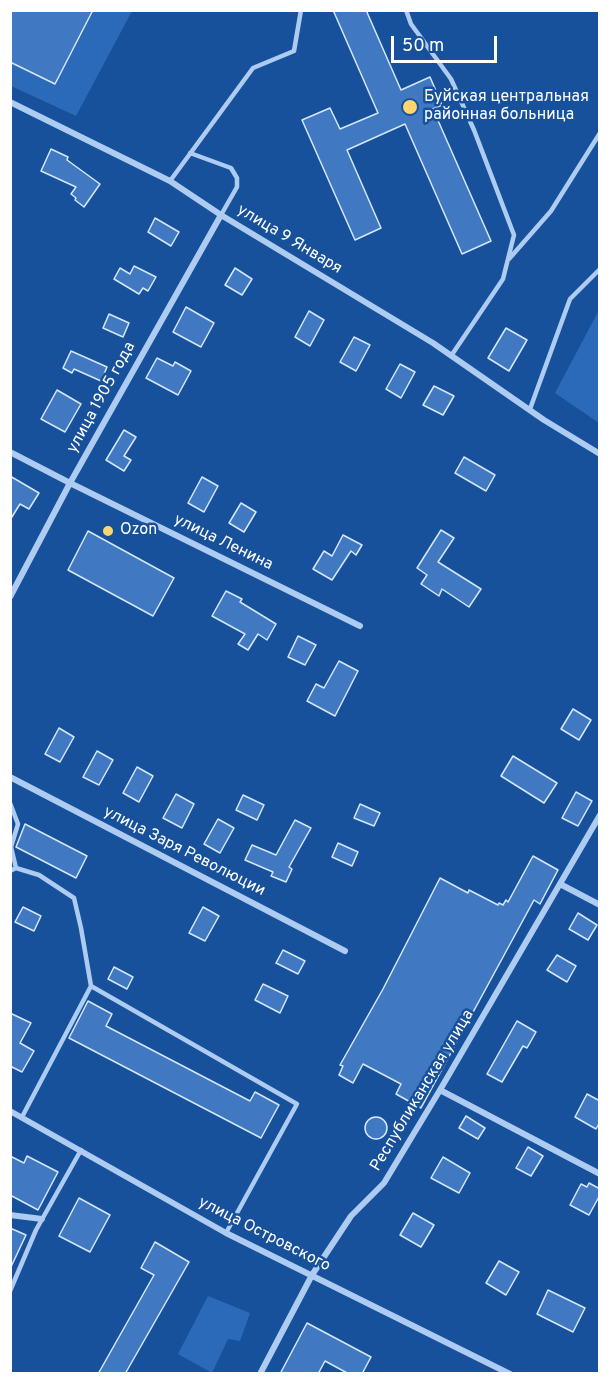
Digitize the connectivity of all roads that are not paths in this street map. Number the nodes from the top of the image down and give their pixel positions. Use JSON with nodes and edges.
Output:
{"nodes":[{"id":1,"x":301,"y":10,"type":"edge"},
{"id":2,"x":406,"y":10,"type":"edge"},
{"id":3,"x":10,"y":102,"type":"edge"},
{"id":4,"x":600,"y":133,"type":"edge"},
{"id":5,"x":190,"y":153,"type":"junction"},
{"id":6,"x":170,"y":181,"type":"junction"},
{"id":7,"x":221,"y":215,"type":"junction"},
{"id":8,"x":508,"y":261,"type":"junction"},
{"id":9,"x":600,"y":269,"type":"edge"},
{"id":10,"x":451,"y":356,"type":"junction"},
{"id":11,"x":530,"y":409,"type":"junction"},
{"id":12,"x":10,"y":452,"type":"edge"},
{"id":13,"x":600,"y":454,"type":"edge"},
{"id":14,"x":70,"y":483,"type":"junction"},
{"id":15,"x":10,"y":597,"type":"edge"},
{"id":16,"x":360,"y":626,"type":"dead end"},
{"id":17,"x":10,"y":777,"type":"edge"},
{"id":18,"x":10,"y":803,"type":"edge"},
{"id":19,"x":600,"y":815,"type":"edge"},
{"id":20,"x":16,"y":868,"type":"junction"},
{"id":21,"x":10,"y":871,"type":"edge"},
{"id":22,"x":560,"y":884,"type":"junction"},
{"id":23,"x":600,"y":904,"type":"edge"},
{"id":24,"x":345,"y":951,"type":"dead end"},
{"id":25,"x":91,"y":986,"type":"junction"},
{"id":26,"x":440,"y":1090,"type":"junction"},
{"id":27,"x":10,"y":1111,"type":"edge"},
{"id":28,"x":22,"y":1117,"type":"junction"},
{"id":29,"x":81,"y":1150,"type":"junction"},
{"id":30,"x":600,"y":1174,"type":"edge"},
{"id":31,"x":10,"y":1215,"type":"edge"},
{"id":32,"x":42,"y":1219,"type":"junction"},
{"id":33,"x":226,"y":1233,"type":"junction"},
{"id":34,"x":312,"y":1275,"type":"junction"},
{"id":35,"x":10,"y":1291,"type":"edge"},
{"id":36,"x":260,"y":1374,"type":"edge"},
{"id":37,"x":510,"y":1374,"type":"edge"}],
"edges":[{"from":1,"to":5,"type":"lane"},
{"from":2,"to":8,"type":"lane"},
{"from":3,"to":6,"type":"street","name":"улица 9 Января"},
{"from":4,"to":8,"type":"lane"},
{"from":5,"to":6,"type":"lane"},
{"from":5,"to":7,"type":"lane"},
{"from":6,"to":7,"type":"street","name":"улица 9 Января"},
{"from":7,"to":10,"type":"street","name":"улица 9 Января"},
{"from":7,"to":14,"type":"street","name":"улица 1905 года"},
{"from":8,"to":10,"type":"lane"},
{"from":9,"to":11,"type":"lane"},
{"from":10,"to":11,"type":"street","name":"улица 9 Января"},
{"from":11,"to":13,"type":"street","name":"улица 9 Января"},
{"from":12,"to":14,"type":"street","name":"улица Ленина"},
{"from":14,"to":15,"type":"street","name":"улица 1905 года"},
{"from":14,"to":16,"type":"street","name":"улица Ленина"},
{"from":17,"to":24,"type":"street","name":"улица Заря Революции"},
{"from":18,"to":20,"type":"lane"},
{"from":19,"to":22,"type":"street","name":"Республиканская улица"},
{"from":20,"to":21,"type":"lane"},
{"from":20,"to":25,"type":"lane"},
{"from":22,"to":23,"type":"street"},
{"from":22,"to":26,"type":"street","name":"Республиканская улица"},
{"from":25,"to":28,"type":"lane"},
{"from":25,"to":33,"type":"lane"},
{"from":26,"to":30,"type":"street"},
{"from":26,"to":34,"type":"street","name":"Республиканская улица"},
{"from":27,"to":28,"type":"street","name":"улица Островского"},
{"from":28,"to":29,"type":"street","name":"улица Островского"},
{"from":29,"to":32,"type":"lane"},
{"from":29,"to":33,"type":"street","name":"улица Островского"},
{"from":31,"to":32,"type":"street"},
{"from":32,"to":35,"type":"lane"},
{"from":33,"to":34,"type":"street","name":"улица Островского"},
{"from":34,"to":36,"type":"street","name":"Республиканская улица"},
{"from":34,"to":37,"type":"street","name":"улица Островского"}]}
